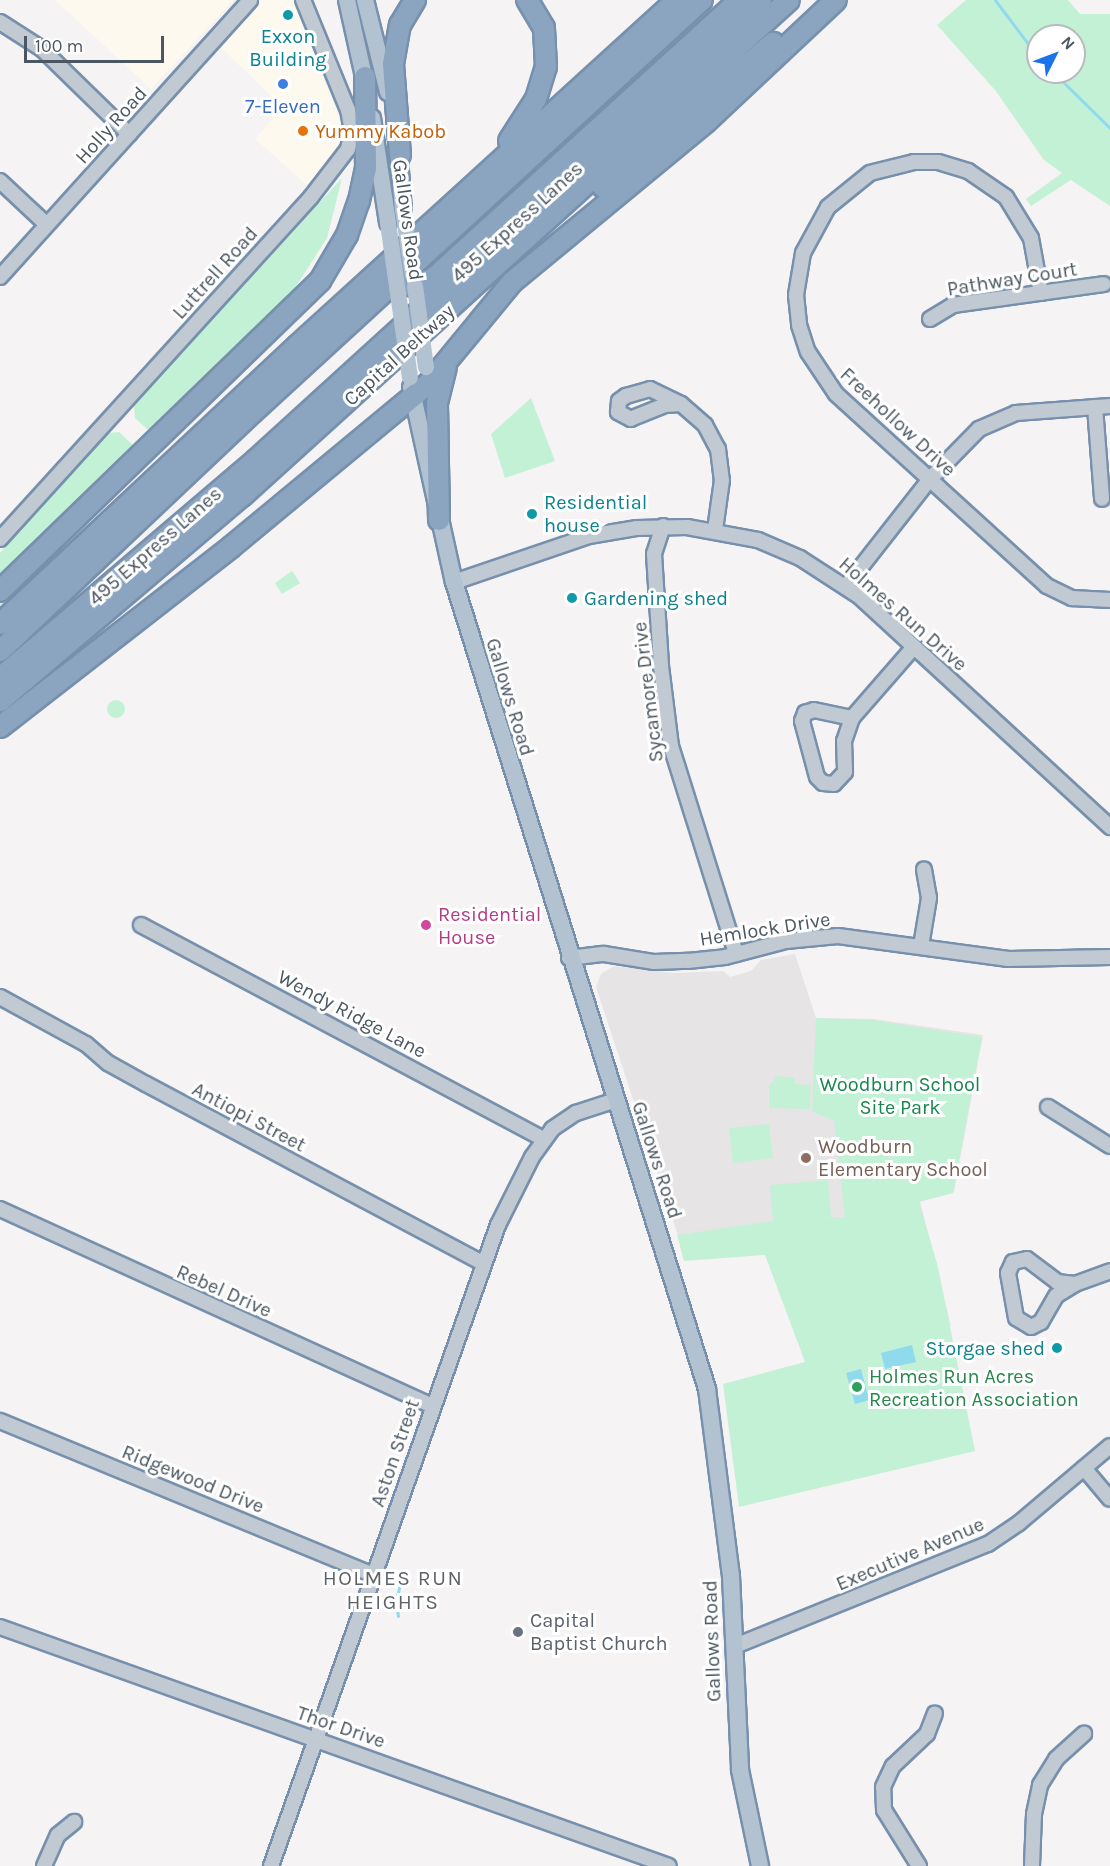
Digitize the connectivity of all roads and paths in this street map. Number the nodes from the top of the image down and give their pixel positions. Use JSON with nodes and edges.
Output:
{"nodes":[{"id":1,"x":250,"y":0,"type":"edge"},
{"id":2,"x":303,"y":0,"type":"edge"},
{"id":3,"x":347,"y":0,"type":"edge"},
{"id":4,"x":365,"y":0,"type":"edge"},
{"id":5,"x":415,"y":0,"type":"edge"},
{"id":6,"x":527,"y":0,"type":"edge"},
{"id":7,"x":677,"y":0,"type":"edge"},
{"id":8,"x":702,"y":0,"type":"edge"},
{"id":9,"x":727,"y":0,"type":"edge"},
{"id":10,"x":740,"y":0,"type":"edge"},
{"id":11,"x":761,"y":0,"type":"edge"},
{"id":12,"x":789,"y":0,"type":"edge"},
{"id":13,"x":824,"y":0,"type":"edge"},
{"id":14,"x":836,"y":0,"type":"edge"},
{"id":15,"x":0,"y":22,"type":"edge"},
{"id":16,"x":365,"y":77,"type":"junction"},
{"id":17,"x":129,"y":134,"type":"junction"},
{"id":18,"x":400,"y":155,"type":"junction"},
{"id":19,"x":486,"y":173,"type":"junction"},
{"id":20,"x":0,"y":182,"type":"edge"},
{"id":21,"x":47,"y":225,"type":"junction"},
{"id":22,"x":433,"y":272,"type":"junction"},
{"id":23,"x":0,"y":277,"type":"edge"},
{"id":24,"x":408,"y":282,"type":"junction"},
{"id":25,"x":1104,"y":284,"type":"dead end"},
{"id":26,"x":1041,"y":293,"type":"junction"},
{"id":27,"x":930,"y":319,"type":"dead end"},
{"id":28,"x":448,"y":360,"type":"junction"},
{"id":29,"x":427,"y":376,"type":"junction"},
{"id":30,"x":412,"y":397,"type":"junction"},
{"id":31,"x":681,"y":404,"type":"dead end"},
{"id":32,"x":1110,"y":406,"type":"edge"},
{"id":33,"x":1095,"y":407,"type":"junction"},
{"id":34,"x":270,"y":471,"type":"junction"},
{"id":35,"x":930,"y":479,"type":"junction"},
{"id":36,"x":432,"y":482,"type":"junction"},
{"id":37,"x":1102,"y":500,"type":"dead end"},
{"id":38,"x":439,"y":520,"type":"junction"},
{"id":39,"x":663,"y":526,"type":"junction"},
{"id":40,"x":715,"y":530,"type":"junction"},
{"id":41,"x":0,"y":539,"type":"edge"},
{"id":42,"x":454,"y":582,"type":"junction"},
{"id":43,"x":846,"y":586,"type":"junction"},
{"id":44,"x":0,"y":591,"type":"edge"},
{"id":45,"x":1110,"y":600,"type":"edge"},
{"id":46,"x":0,"y":624,"type":"edge"},
{"id":47,"x":914,"y":647,"type":"junction"},
{"id":48,"x":0,"y":651,"type":"edge"},
{"id":49,"x":0,"y":678,"type":"edge"},
{"id":50,"x":0,"y":700,"type":"edge"},
{"id":51,"x":852,"y":718,"type":"junction"},
{"id":52,"x":0,"y":727,"type":"edge"},
{"id":53,"x":1110,"y":827,"type":"edge"},
{"id":54,"x":924,"y":869,"type":"dead end"},
{"id":55,"x":141,"y":925,"type":"dead end"},
{"id":56,"x":921,"y":946,"type":"junction"},
{"id":57,"x":736,"y":954,"type":"junction"},
{"id":58,"x":1110,"y":957,"type":"edge"},
{"id":59,"x":569,"y":958,"type":"junction"},
{"id":60,"x":0,"y":997,"type":"edge"},
{"id":61,"x":616,"y":1100,"type":"junction"},
{"id":62,"x":1048,"y":1107,"type":"dead end"},
{"id":63,"x":544,"y":1139,"type":"junction"},
{"id":64,"x":1110,"y":1146,"type":"edge"},
{"id":65,"x":0,"y":1209,"type":"edge"},
{"id":66,"x":484,"y":1264,"type":"junction"},
{"id":67,"x":1110,"y":1271,"type":"edge"},
{"id":68,"x":1075,"y":1284,"type":"junction"},
{"id":69,"x":432,"y":1406,"type":"junction"},
{"id":70,"x":0,"y":1421,"type":"edge"},
{"id":71,"x":1110,"y":1446,"type":"edge"},
{"id":72,"x":1084,"y":1468,"type":"junction"},
{"id":73,"x":1110,"y":1499,"type":"edge"},
{"id":74,"x":372,"y":1574,"type":"junction"},
{"id":75,"x":0,"y":1627,"type":"edge"},
{"id":76,"x":735,"y":1646,"type":"junction"},
{"id":77,"x":935,"y":1713,"type":"dead end"},
{"id":78,"x":1084,"y":1734,"type":"dead end"},
{"id":79,"x":316,"y":1739,"type":"junction"},
{"id":80,"x":75,"y":1822,"type":"dead end"},
{"id":81,"x":44,"y":1866,"type":"edge"},
{"id":82,"x":271,"y":1866,"type":"edge"},
{"id":83,"x":669,"y":1866,"type":"edge"},
{"id":84,"x":760,"y":1866,"type":"edge"},
{"id":85,"x":919,"y":1866,"type":"edge"},
{"id":86,"x":1032,"y":1866,"type":"edge"}],
"edges":[{"from":1,"to":17,"type":"street","name":"Holly Road"},
{"from":2,"to":41,"type":"street","name":"Luttrell Road"},
{"from":3,"to":16,"type":"main road","name":"Gallows Road"},
{"from":4,"to":18,"type":"main road","name":"Gallows Road"},
{"from":5,"to":18,"type":"highway"},
{"from":6,"to":19,"type":"highway"},
{"from":7,"to":19,"type":"highway"},
{"from":8,"to":48,"type":"highway","name":"495 Express Lanes"},
{"from":9,"to":22,"type":"highway"},
{"from":10,"to":22,"type":"highway"},
{"from":11,"to":49,"type":"highway","name":"495 Express Lanes"},
{"from":12,"to":34,"type":"highway","name":"Capital Beltway"},
{"from":13,"to":34,"type":"highway"},
{"from":14,"to":28,"type":"highway"},
{"from":15,"to":17,"type":"street"},
{"from":16,"to":24,"type":"main road","name":"Gallows Road","bridge":true},
{"from":16,"to":44,"type":"highway"},
{"from":17,"to":21,"type":"street","name":"Holly Road"},
{"from":18,"to":24,"type":"main road","name":"Gallows Road","bridge":true},
{"from":19,"to":46,"type":"highway"},
{"from":20,"to":21,"type":"street"},
{"from":21,"to":23,"type":"street","name":"Holly Road"},
{"from":22,"to":24,"type":"highway"},
{"from":24,"to":29,"type":"main road","name":"Gallows Road","bridge":true},
{"from":24,"to":30,"type":"main road","name":"Gallows Road","bridge":true},
{"from":25,"to":26,"type":"street","name":"Pathway Court"},
{"from":26,"to":27,"type":"street","name":"Pathway Court"},
{"from":26,"to":35,"type":"street","name":"Freehollow Drive"},
{"from":28,"to":29,"type":"highway"},
{"from":28,"to":38,"type":"highway"},
{"from":29,"to":30,"type":"highway"},
{"from":29,"to":36,"type":"main road","name":"Gallows Road"},
{"from":30,"to":36,"type":"main road","name":"Gallows Road"},
{"from":30,"to":52,"type":"highway"},
{"from":31,"to":40,"type":"street"},
{"from":32,"to":33,"type":"street"},
{"from":33,"to":35,"type":"street"},
{"from":33,"to":37,"type":"street"},
{"from":34,"to":50,"type":"highway","name":"Capital Beltway"},
{"from":35,"to":43,"type":"street"},
{"from":35,"to":45,"type":"street","name":"Freehollow Drive"},
{"from":36,"to":38,"type":"main road","name":"Gallows Road"},
{"from":38,"to":42,"type":"main road","name":"Gallows Road"},
{"from":39,"to":40,"type":"street","name":"Holmes Run Drive"},
{"from":39,"to":42,"type":"street","name":"Holmes Run Drive"},
{"from":39,"to":57,"type":"street","name":"Sycamore Drive"},
{"from":40,"to":43,"type":"street","name":"Holmes Run Drive"},
{"from":42,"to":59,"type":"main road","name":"Gallows Road"},
{"from":43,"to":47,"type":"street","name":"Holmes Run Drive"},
{"from":47,"to":51,"type":"street"},
{"from":47,"to":53,"type":"street","name":"Holmes Run Drive"},
{"from":51,"to":51,"type":"street"},
{"from":54,"to":56,"type":"street"},
{"from":55,"to":63,"type":"street","name":"Wendy Ridge Lane"},
{"from":56,"to":57,"type":"street","name":"Hemlock Drive"},
{"from":56,"to":58,"type":"street","name":"Hemlock Drive"},
{"from":57,"to":59,"type":"street","name":"Hemlock Drive"},
{"from":59,"to":61,"type":"main road","name":"Gallows Road"},
{"from":60,"to":66,"type":"street","name":"Antiopi Street"},
{"from":61,"to":63,"type":"street","name":"Aston Street"},
{"from":61,"to":76,"type":"main road","name":"Gallows Road"},
{"from":62,"to":64,"type":"street"},
{"from":63,"to":66,"type":"street","name":"Aston Street"},
{"from":65,"to":69,"type":"street","name":"Rebel Drive"},
{"from":66,"to":69,"type":"street","name":"Aston Street"},
{"from":67,"to":68,"type":"street"},
{"from":68,"to":68,"type":"street"},
{"from":69,"to":74,"type":"street","name":"Aston Street"},
{"from":70,"to":74,"type":"street","name":"Ridgewood Drive"},
{"from":71,"to":72,"type":"street","name":"Executive Avenue"},
{"from":72,"to":73,"type":"street"},
{"from":72,"to":76,"type":"street","name":"Executive Avenue"},
{"from":74,"to":79,"type":"street","name":"Aston Street"},
{"from":75,"to":79,"type":"street","name":"Thor Drive"},
{"from":76,"to":84,"type":"main road","name":"Gallows Road"},
{"from":77,"to":85,"type":"street"},
{"from":78,"to":86,"type":"street"},
{"from":79,"to":82,"type":"street","name":"Aston Street"},
{"from":79,"to":83,"type":"street","name":"Thor Drive"},
{"from":80,"to":81,"type":"street"}]}
